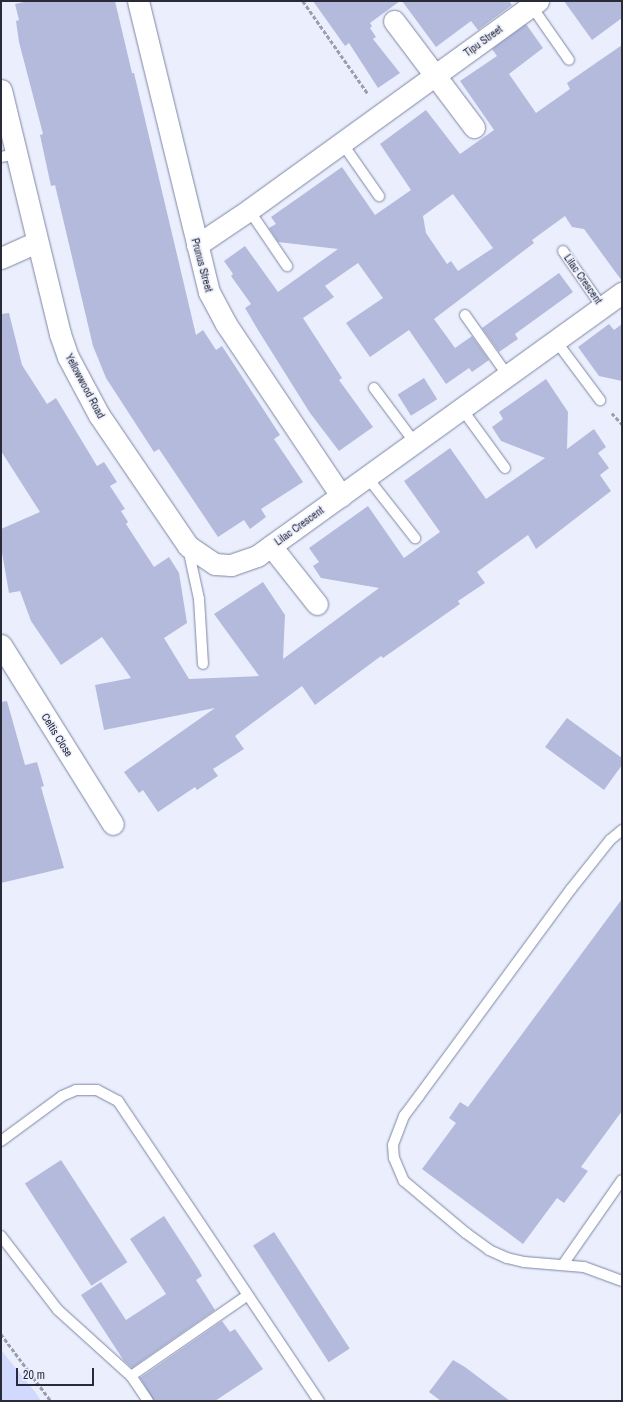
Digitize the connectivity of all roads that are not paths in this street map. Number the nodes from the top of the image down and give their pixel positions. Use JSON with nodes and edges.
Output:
{"nodes":[{"id":1,"x":138,"y":1,"type":"edge"},
{"id":2,"x":532,"y":3,"type":"edge"},
{"id":3,"x":394,"y":21,"type":"dead end"},
{"id":4,"x":569,"y":60,"type":"dead end"},
{"id":5,"x":436,"y":76,"type":"junction"},
{"id":6,"x":1,"y":90,"type":"edge"},
{"id":7,"x":474,"y":127,"type":"dead end"},
{"id":8,"x":342,"y":144,"type":"junction"},
{"id":9,"x":8,"y":155,"type":"edge"},
{"id":10,"x":379,"y":196,"type":"dead end"},
{"id":11,"x":250,"y":210,"type":"junction"},
{"id":12,"x":37,"y":242,"type":"junction"},
{"id":13,"x":197,"y":244,"type":"junction"},
{"id":14,"x":563,"y":251,"type":"dead end"},
{"id":15,"x":1,"y":258,"type":"edge"},
{"id":16,"x":287,"y":266,"type":"dead end"},
{"id":17,"x":622,"y":293,"type":"edge"},
{"id":18,"x":602,"y":308,"type":"junction"},
{"id":19,"x":465,"y":315,"type":"dead end"},
{"id":20,"x":556,"y":341,"type":"junction"},
{"id":21,"x":508,"y":376,"type":"junction"},
{"id":22,"x":374,"y":388,"type":"dead end"},
{"id":23,"x":600,"y":400,"type":"dead end"},
{"id":24,"x":462,"y":409,"type":"junction"},
{"id":25,"x":415,"y":443,"type":"junction"},
{"id":26,"x":505,"y":468,"type":"dead end"},
{"id":27,"x":367,"y":477,"type":"junction"},
{"id":28,"x":340,"y":496,"type":"junction"},
{"id":29,"x":415,"y":538,"type":"dead end"},
{"id":30,"x":188,"y":546,"type":"junction"},
{"id":31,"x":271,"y":546,"type":"junction"},
{"id":32,"x":317,"y":604,"type":"dead end"},
{"id":33,"x":1,"y":645,"type":"edge"},
{"id":34,"x":203,"y":664,"type":"dead end"},
{"id":35,"x":113,"y":824,"type":"dead end"},
{"id":36,"x":622,"y":830,"type":"edge"},
{"id":37,"x":1,"y":1141,"type":"edge"},
{"id":38,"x":622,"y":1180,"type":"edge"},
{"id":39,"x":1,"y":1236,"type":"edge"},
{"id":40,"x":564,"y":1263,"type":"junction"},
{"id":41,"x":622,"y":1281,"type":"edge"},
{"id":42,"x":248,"y":1295,"type":"junction"},
{"id":43,"x":131,"y":1376,"type":"junction"},
{"id":44,"x":148,"y":1401,"type":"edge"},
{"id":45,"x":319,"y":1401,"type":"edge"}],
"edges":[{"from":1,"to":13,"type":"street","name":"Prunus Street"},
{"from":2,"to":4,"type":"lane","name":"Tipu Street"},
{"from":2,"to":5,"type":"street","name":"Tipu Street"},
{"from":3,"to":5,"type":"street"},
{"from":5,"to":7,"type":"street"},
{"from":5,"to":8,"type":"street","name":"Tipu Street"},
{"from":6,"to":9,"type":"street","name":"Yellowwood Road"},
{"from":8,"to":10,"type":"lane"},
{"from":8,"to":11,"type":"street","name":"Tipu Street"},
{"from":9,"to":12,"type":"street","name":"Yellowwood Road"},
{"from":11,"to":13,"type":"street","name":"Tipu Street"},
{"from":11,"to":16,"type":"lane"},
{"from":12,"to":15,"type":"street"},
{"from":12,"to":30,"type":"street","name":"Yellowwood Road"},
{"from":13,"to":28,"type":"street","name":"Prunus Street"},
{"from":14,"to":18,"type":"lane","name":"Lilac Crescent"},
{"from":17,"to":18,"type":"street","name":"Lilac Crescent"},
{"from":18,"to":20,"type":"street","name":"Lilac Crescent"},
{"from":19,"to":21,"type":"lane"},
{"from":20,"to":21,"type":"street","name":"Lilac Crescent"},
{"from":20,"to":23,"type":"lane"},
{"from":21,"to":24,"type":"street","name":"Lilac Crescent"},
{"from":22,"to":25,"type":"lane"},
{"from":24,"to":25,"type":"street","name":"Lilac Crescent"},
{"from":24,"to":26,"type":"lane"},
{"from":25,"to":27,"type":"street","name":"Lilac Crescent"},
{"from":27,"to":28,"type":"street","name":"Lilac Crescent"},
{"from":27,"to":29,"type":"lane"},
{"from":28,"to":31,"type":"street","name":"Lilac Crescent"},
{"from":30,"to":31,"type":"street","name":"Yellowwood Road"},
{"from":30,"to":34,"type":"lane"},
{"from":31,"to":32,"type":"street","name":"Lilac Crescent"},
{"from":33,"to":35,"type":"street","name":"Celtis Close"},
{"from":36,"to":40,"type":"lane"},
{"from":37,"to":42,"type":"lane"},
{"from":38,"to":40,"type":"lane"},
{"from":39,"to":43,"type":"lane"},
{"from":40,"to":41,"type":"lane"},
{"from":42,"to":43,"type":"lane"},
{"from":42,"to":45,"type":"lane"},
{"from":43,"to":44,"type":"lane"}]}
